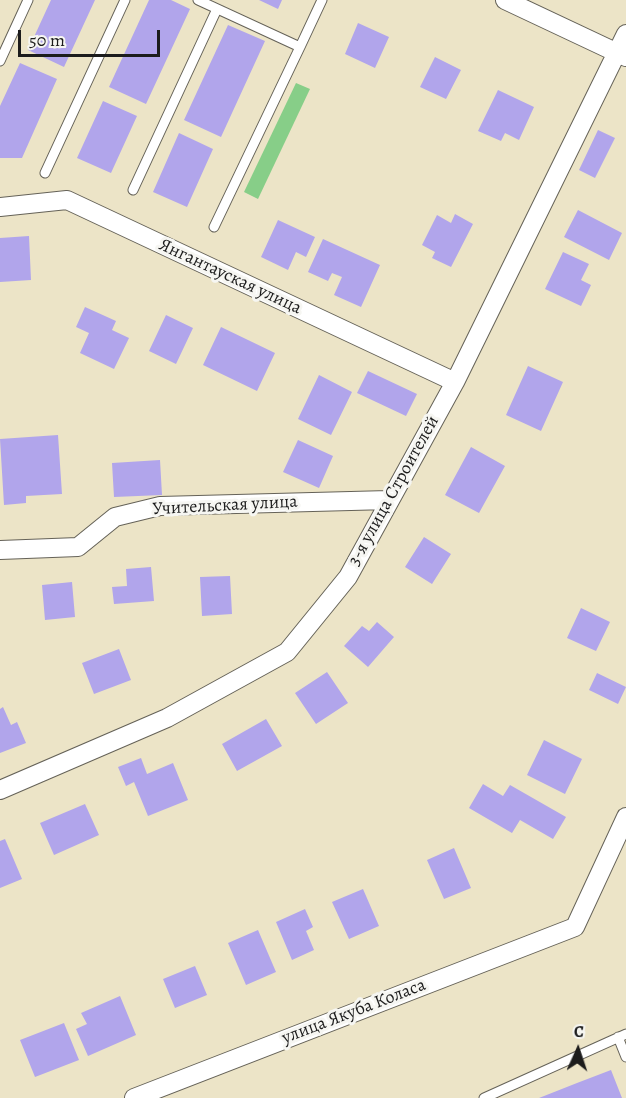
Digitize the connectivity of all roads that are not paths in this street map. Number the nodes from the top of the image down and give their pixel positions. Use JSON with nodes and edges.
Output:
{"nodes":[{"id":1,"x":28,"y":0,"type":"edge"},
{"id":2,"x":125,"y":0,"type":"edge"},
{"id":3,"x":198,"y":0,"type":"edge"},
{"id":4,"x":322,"y":0,"type":"edge"},
{"id":5,"x":505,"y":0,"type":"edge"},
{"id":6,"x":217,"y":9,"type":"junction"},
{"id":7,"x":626,"y":34,"type":"edge"},
{"id":8,"x":300,"y":47,"type":"junction"},
{"id":9,"x":621,"y":55,"type":"edge"},
{"id":10,"x":0,"y":61,"type":"edge"},
{"id":11,"x":45,"y":172,"type":"dead end"},
{"id":12,"x":133,"y":189,"type":"dead end"},
{"id":13,"x":0,"y":207,"type":"edge"},
{"id":14,"x":214,"y":227,"type":"dead end"},
{"id":15,"x":455,"y":382,"type":"junction"},
{"id":16,"x":389,"y":500,"type":"junction"},
{"id":17,"x":0,"y":550,"type":"edge"},
{"id":18,"x":0,"y":790,"type":"edge"},
{"id":19,"x":626,"y":817,"type":"edge"},
{"id":20,"x":622,"y":1035,"type":"edge"},
{"id":21,"x":626,"y":1057,"type":"edge"},
{"id":22,"x":134,"y":1098,"type":"edge"},
{"id":23,"x":484,"y":1098,"type":"edge"}],
"edges":[{"from":1,"to":10,"type":"lane"},
{"from":2,"to":11,"type":"lane"},
{"from":3,"to":6,"type":"lane"},
{"from":4,"to":8,"type":"lane"},
{"from":5,"to":9,"type":"street"},
{"from":6,"to":8,"type":"lane"},
{"from":6,"to":12,"type":"lane"},
{"from":7,"to":9,"type":"street","name":"3-я улица Строителей"},
{"from":8,"to":14,"type":"lane"},
{"from":9,"to":15,"type":"street","name":"3-я улица Строителей"},
{"from":13,"to":15,"type":"street","name":"Янгантауская улица"},
{"from":15,"to":16,"type":"street","name":"3-я улица Строителей"},
{"from":16,"to":17,"type":"street","name":"Учительская улица"},
{"from":16,"to":18,"type":"street","name":"3-я улица Строителей"},
{"from":19,"to":22,"type":"street","name":"улица Якуба Коласа"},
{"from":20,"to":21,"type":"lane"},
{"from":20,"to":23,"type":"lane"}]}
